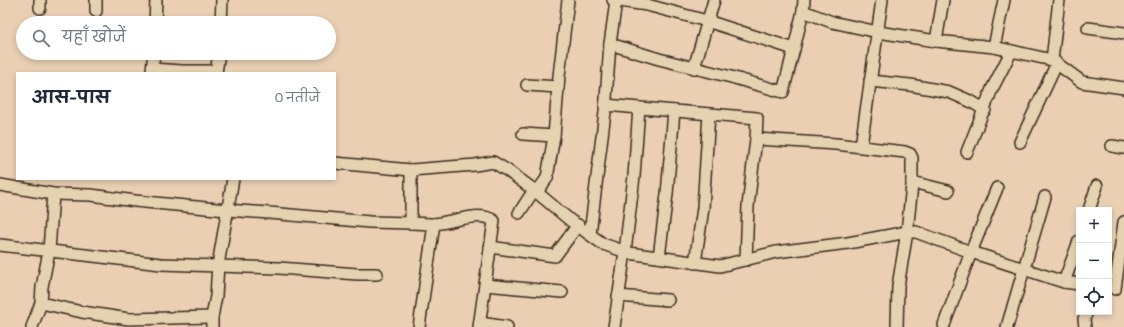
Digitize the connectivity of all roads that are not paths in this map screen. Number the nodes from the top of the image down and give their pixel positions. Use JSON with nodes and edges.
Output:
{"nodes":[{"id":1,"x":156,"y":0,"type":"edge"},
{"id":2,"x":222,"y":0,"type":"edge"},
{"id":3,"x":568,"y":0,"type":"edge"},
{"id":4,"x":613,"y":0,"type":"edge"},
{"id":5,"x":616,"y":0,"type":"edge"},
{"id":6,"x":714,"y":0,"type":"edge"},
{"id":7,"x":882,"y":0,"type":"edge"},
{"id":8,"x":943,"y":0,"type":"edge"},
{"id":9,"x":1004,"y":0,"type":"edge"},
{"id":10,"x":1059,"y":0,"type":"edge"},
{"id":11,"x":804,"y":5,"type":"edge"},
{"id":12,"x":155,"y":16,"type":"edge"},
{"id":13,"x":221,"y":16,"type":"edge"},
{"id":14,"x":707,"y":21,"type":"junction"},
{"id":15,"x":1088,"y":28,"type":"dead end"},
{"id":16,"x":878,"y":32,"type":"junction"},
{"id":17,"x":1124,"y":33,"type":"edge"},
{"id":18,"x":936,"y":40,"type":"junction"},
{"id":19,"x":610,"y":44,"type":"junction"},
{"id":20,"x":994,"y":47,"type":"junction"},
{"id":21,"x":794,"y":49,"type":"junction"},
{"id":22,"x":1011,"y":52,"type":"junction"},
{"id":23,"x":153,"y":60,"type":"edge"},
{"id":24,"x":218,"y":60,"type":"edge"},
{"id":25,"x":1054,"y":61,"type":"junction"},
{"id":26,"x":694,"y":68,"type":"junction"},
{"id":27,"x":216,"y":72,"type":"edge"},
{"id":28,"x":870,"y":81,"type":"junction"},
{"id":29,"x":526,"y":85,"type":"dead end"},
{"id":30,"x":558,"y":87,"type":"junction"},
{"id":31,"x":1124,"y":88,"type":"edge"},
{"id":32,"x":606,"y":105,"type":"junction"},
{"id":33,"x":639,"y":108,"type":"junction"},
{"id":34,"x":985,"y":110,"type":"junction"},
{"id":35,"x":674,"y":111,"type":"junction"},
{"id":36,"x":709,"y":114,"type":"junction"},
{"id":37,"x":523,"y":134,"type":"dead end"},
{"id":38,"x":554,"y":136,"type":"junction"},
{"id":39,"x":756,"y":139,"type":"junction"},
{"id":40,"x":1020,"y":142,"type":"dead end"},
{"id":41,"x":861,"y":146,"type":"junction"},
{"id":42,"x":1112,"y":146,"type":"dead end"},
{"id":43,"x":1124,"y":148,"type":"edge"},
{"id":44,"x":967,"y":152,"type":"dead end"},
{"id":45,"x":336,"y":163,"type":"edge"},
{"id":46,"x":411,"y":170,"type":"junction"},
{"id":47,"x":233,"y":180,"type":"edge"},
{"id":48,"x":912,"y":182,"type":"junction"},
{"id":49,"x":0,"y":185,"type":"edge"},
{"id":50,"x":1097,"y":186,"type":"dead end"},
{"id":51,"x":997,"y":188,"type":"dead end"},
{"id":52,"x":536,"y":191,"type":"junction"},
{"id":53,"x":948,"y":191,"type":"dead end"},
{"id":54,"x":53,"y":194,"type":"junction"},
{"id":55,"x":1045,"y":197,"type":"dead end"},
{"id":56,"x":1090,"y":207,"type":"edge"},
{"id":57,"x":227,"y":210,"type":"junction"},
{"id":58,"x":519,"y":213,"type":"dead end"},
{"id":59,"x":1124,"y":222,"type":"edge"},
{"id":60,"x":411,"y":223,"type":"junction"},
{"id":61,"x":434,"y":224,"type":"junction"},
{"id":62,"x":578,"y":225,"type":"junction"},
{"id":63,"x":907,"y":232,"type":"junction"},
{"id":64,"x":590,"y":234,"type":"junction"},
{"id":65,"x":1078,"y":243,"type":"edge"},
{"id":66,"x":0,"y":245,"type":"edge"},
{"id":67,"x":490,"y":247,"type":"junction"},
{"id":68,"x":49,"y":251,"type":"junction"},
{"id":69,"x":625,"y":252,"type":"junction"},
{"id":70,"x":971,"y":252,"type":"junction"},
{"id":71,"x":659,"y":257,"type":"junction"},
{"id":72,"x":746,"y":260,"type":"junction"},
{"id":73,"x":695,"y":262,"type":"junction"},
{"id":74,"x":218,"y":265,"type":"junction"},
{"id":75,"x":1024,"y":270,"type":"junction"},
{"id":76,"x":377,"y":274,"type":"dead end"},
{"id":77,"x":1064,"y":282,"type":"junction"},
{"id":78,"x":486,"y":284,"type":"junction"},
{"id":79,"x":1076,"y":284,"type":"edge"},
{"id":80,"x":1116,"y":289,"type":"edge"},
{"id":81,"x":562,"y":292,"type":"dead end"},
{"id":82,"x":618,"y":296,"type":"junction"},
{"id":83,"x":668,"y":300,"type":"dead end"},
{"id":84,"x":41,"y":303,"type":"junction"},
{"id":85,"x":1086,"y":315,"type":"edge"},
{"id":86,"x":212,"y":322,"type":"edge"},
{"id":87,"x":479,"y":325,"type":"edge"},
{"id":88,"x":944,"y":325,"type":"dead end"},
{"id":89,"x":32,"y":327,"type":"edge"},
{"id":90,"x":418,"y":327,"type":"edge"},
{"id":91,"x":506,"y":327,"type":"edge"},
{"id":92,"x":614,"y":327,"type":"edge"},
{"id":93,"x":898,"y":327,"type":"edge"},
{"id":94,"x":1008,"y":327,"type":"edge"},
{"id":95,"x":1085,"y":327,"type":"edge"}],
"edges":[{"from":1,"to":12,"type":"street"},
{"from":2,"to":13,"type":"street"},
{"from":3,"to":30,"type":"street"},
{"from":4,"to":5,"type":"street"},
{"from":5,"to":14,"type":"street"},
{"from":5,"to":19,"type":"street"},
{"from":6,"to":14,"type":"street"},
{"from":7,"to":16,"type":"street"},
{"from":8,"to":18,"type":"street"},
{"from":9,"to":20,"type":"street"},
{"from":10,"to":25,"type":"street"},
{"from":11,"to":16,"type":"street"},
{"from":11,"to":21,"type":"street"},
{"from":14,"to":21,"type":"street"},
{"from":14,"to":26,"type":"street"},
{"from":15,"to":17,"type":"street"},
{"from":16,"to":18,"type":"street"},
{"from":16,"to":28,"type":"street"},
{"from":18,"to":20,"type":"street"},
{"from":19,"to":26,"type":"street"},
{"from":19,"to":32,"type":"street"},
{"from":20,"to":22,"type":"street"},
{"from":21,"to":26,"type":"street"},
{"from":22,"to":25,"type":"street"},
{"from":22,"to":34,"type":"street"},
{"from":23,"to":27,"type":"street"},
{"from":24,"to":27,"type":"street"},
{"from":25,"to":31,"type":"street"},
{"from":25,"to":40,"type":"street"},
{"from":28,"to":34,"type":"street"},
{"from":28,"to":41,"type":"street"},
{"from":29,"to":30,"type":"street"},
{"from":30,"to":38,"type":"street"},
{"from":32,"to":33,"type":"street"},
{"from":32,"to":64,"type":"street"},
{"from":33,"to":35,"type":"street"},
{"from":33,"to":69,"type":"street"},
{"from":34,"to":44,"type":"street"},
{"from":35,"to":36,"type":"street"},
{"from":35,"to":71,"type":"street"},
{"from":36,"to":39,"type":"street"},
{"from":36,"to":73,"type":"street"},
{"from":37,"to":38,"type":"street"},
{"from":38,"to":52,"type":"street"},
{"from":39,"to":41,"type":"street"},
{"from":39,"to":72,"type":"street"},
{"from":41,"to":48,"type":"street"},
{"from":42,"to":43,"type":"street"},
{"from":45,"to":46,"type":"street"},
{"from":46,"to":52,"type":"street"},
{"from":46,"to":60,"type":"street"},
{"from":47,"to":57,"type":"street"},
{"from":48,"to":53,"type":"street"},
{"from":48,"to":63,"type":"street"},
{"from":49,"to":54,"type":"street"},
{"from":50,"to":56,"type":"street"},
{"from":51,"to":70,"type":"street"},
{"from":52,"to":58,"type":"street"},
{"from":52,"to":62,"type":"street"},
{"from":54,"to":57,"type":"street"},
{"from":54,"to":68,"type":"street"},
{"from":55,"to":75,"type":"street"},
{"from":57,"to":60,"type":"street"},
{"from":57,"to":74,"type":"street"},
{"from":59,"to":80,"type":"street"},
{"from":60,"to":61,"type":"street"},
{"from":61,"to":67,"type":"street"},
{"from":61,"to":90,"type":"street"},
{"from":62,"to":64,"type":"street"},
{"from":62,"to":67,"type":"street"},
{"from":63,"to":70,"type":"street"},
{"from":63,"to":72,"type":"street"},
{"from":63,"to":93,"type":"street"},
{"from":64,"to":69,"type":"street"},
{"from":65,"to":77,"type":"street"},
{"from":66,"to":68,"type":"street"},
{"from":67,"to":78,"type":"street"},
{"from":68,"to":74,"type":"street"},
{"from":68,"to":84,"type":"street"},
{"from":69,"to":71,"type":"street"},
{"from":69,"to":82,"type":"street"},
{"from":70,"to":75,"type":"street"},
{"from":70,"to":88,"type":"street"},
{"from":71,"to":73,"type":"street"},
{"from":72,"to":73,"type":"street"},
{"from":74,"to":76,"type":"street"},
{"from":74,"to":86,"type":"street"},
{"from":75,"to":77,"type":"street"},
{"from":75,"to":94,"type":"street"},
{"from":77,"to":79,"type":"street"},
{"from":78,"to":81,"type":"street"},
{"from":78,"to":87,"type":"street"},
{"from":82,"to":83,"type":"street"},
{"from":82,"to":92,"type":"street"},
{"from":84,"to":86,"type":"street"},
{"from":84,"to":89,"type":"street"},
{"from":85,"to":95,"type":"street"},
{"from":87,"to":91,"type":"street"}]}
